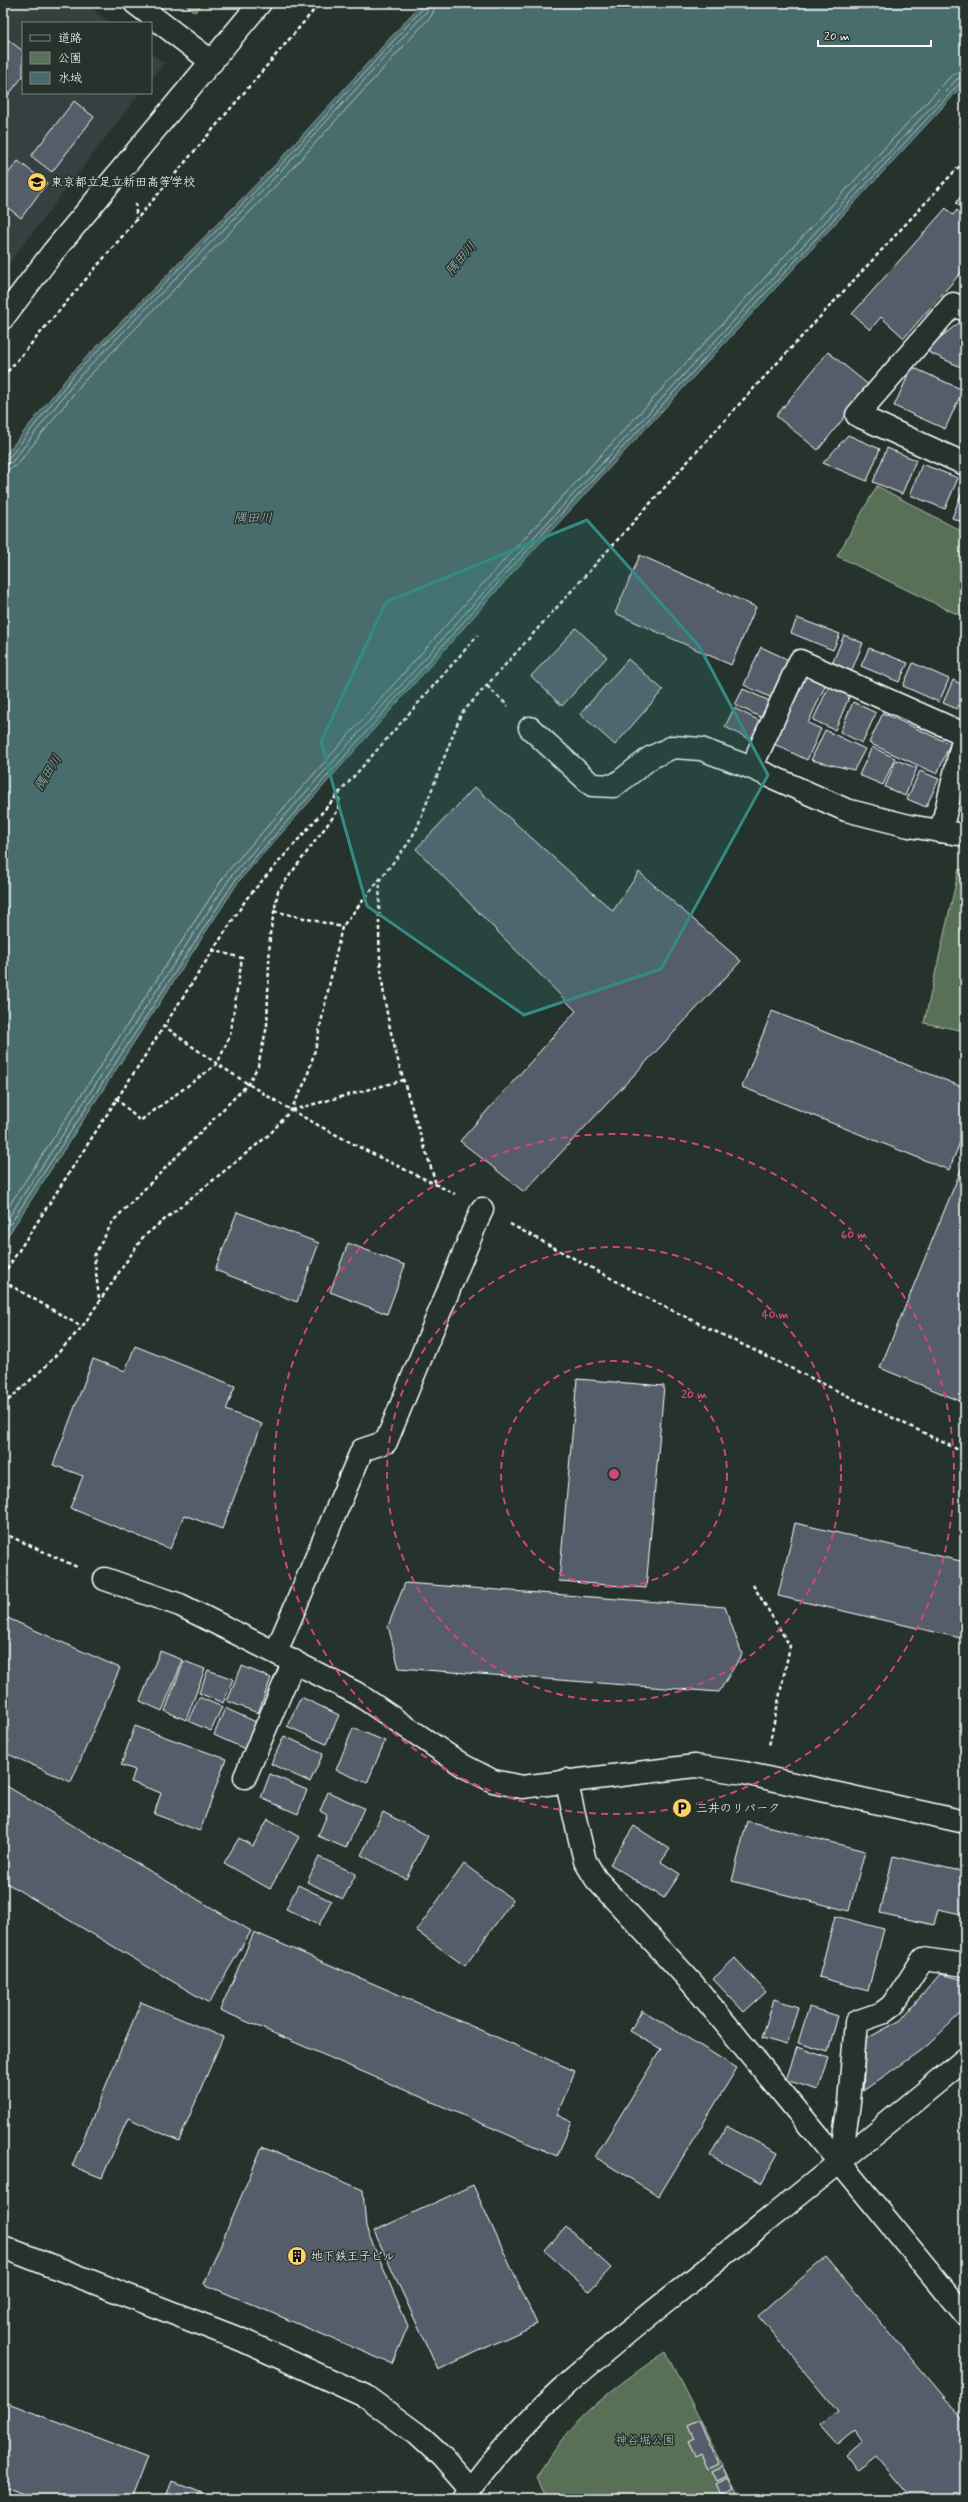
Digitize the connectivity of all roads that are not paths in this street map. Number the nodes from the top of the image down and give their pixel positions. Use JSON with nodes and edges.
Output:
{"nodes":[{"id":1,"x":135,"y":3,"type":"edge"},
{"id":2,"x":260,"y":3,"type":"edge"},
{"id":3,"x":212,"y":62,"type":"junction"},
{"id":4,"x":965,"y":310,"type":"edge"},
{"id":5,"x":3,"y":318,"type":"edge"},
{"id":6,"x":965,"y":464,"type":"edge"},
{"id":7,"x":530,"y":728,"type":"dead end"},
{"id":8,"x":965,"y":733,"type":"edge"},
{"id":9,"x":758,"y":753,"type":"dead end"},
{"id":10,"x":941,"y":831,"type":"junction"},
{"id":11,"x":965,"y":835,"type":"edge"},
{"id":12,"x":482,"y":1209,"type":"dead end"},
{"id":13,"x":105,"y":1578,"type":"road end"},
{"id":14,"x":285,"y":1656,"type":"junction"},
{"id":15,"x":245,"y":1777,"type":"dead end"},
{"id":16,"x":566,"y":1780,"type":"junction"},
{"id":17,"x":965,"y":1822,"type":"edge"},
{"id":18,"x":965,"y":1965,"type":"edge"},
{"id":19,"x":965,"y":2059,"type":"edge"},
{"id":20,"x":840,"y":2163,"type":"junction"},
{"id":21,"x":3,"y":2247,"type":"edge"},
{"id":22,"x":965,"y":2315,"type":"edge"},
{"id":23,"x":471,"y":2496,"type":"edge"}],
"edges":[{"from":1,"to":3,"type":"street"},
{"from":2,"to":3,"type":"street"},
{"from":3,"to":5,"type":"street"},
{"from":4,"to":6,"type":"street"},
{"from":7,"to":10,"type":"street"},
{"from":8,"to":9,"type":"street"},
{"from":8,"to":10,"type":"street"},
{"from":10,"to":11,"type":"street"},
{"from":12,"to":14,"type":"street"},
{"from":13,"to":14,"type":"street"},
{"from":14,"to":15,"type":"street"},
{"from":14,"to":16,"type":"street"},
{"from":16,"to":17,"type":"street"},
{"from":16,"to":20,"type":"street"},
{"from":18,"to":20,"type":"street"},
{"from":19,"to":20,"type":"street"},
{"from":20,"to":22,"type":"street"},
{"from":20,"to":23,"type":"street"},
{"from":21,"to":23,"type":"street"}]}
